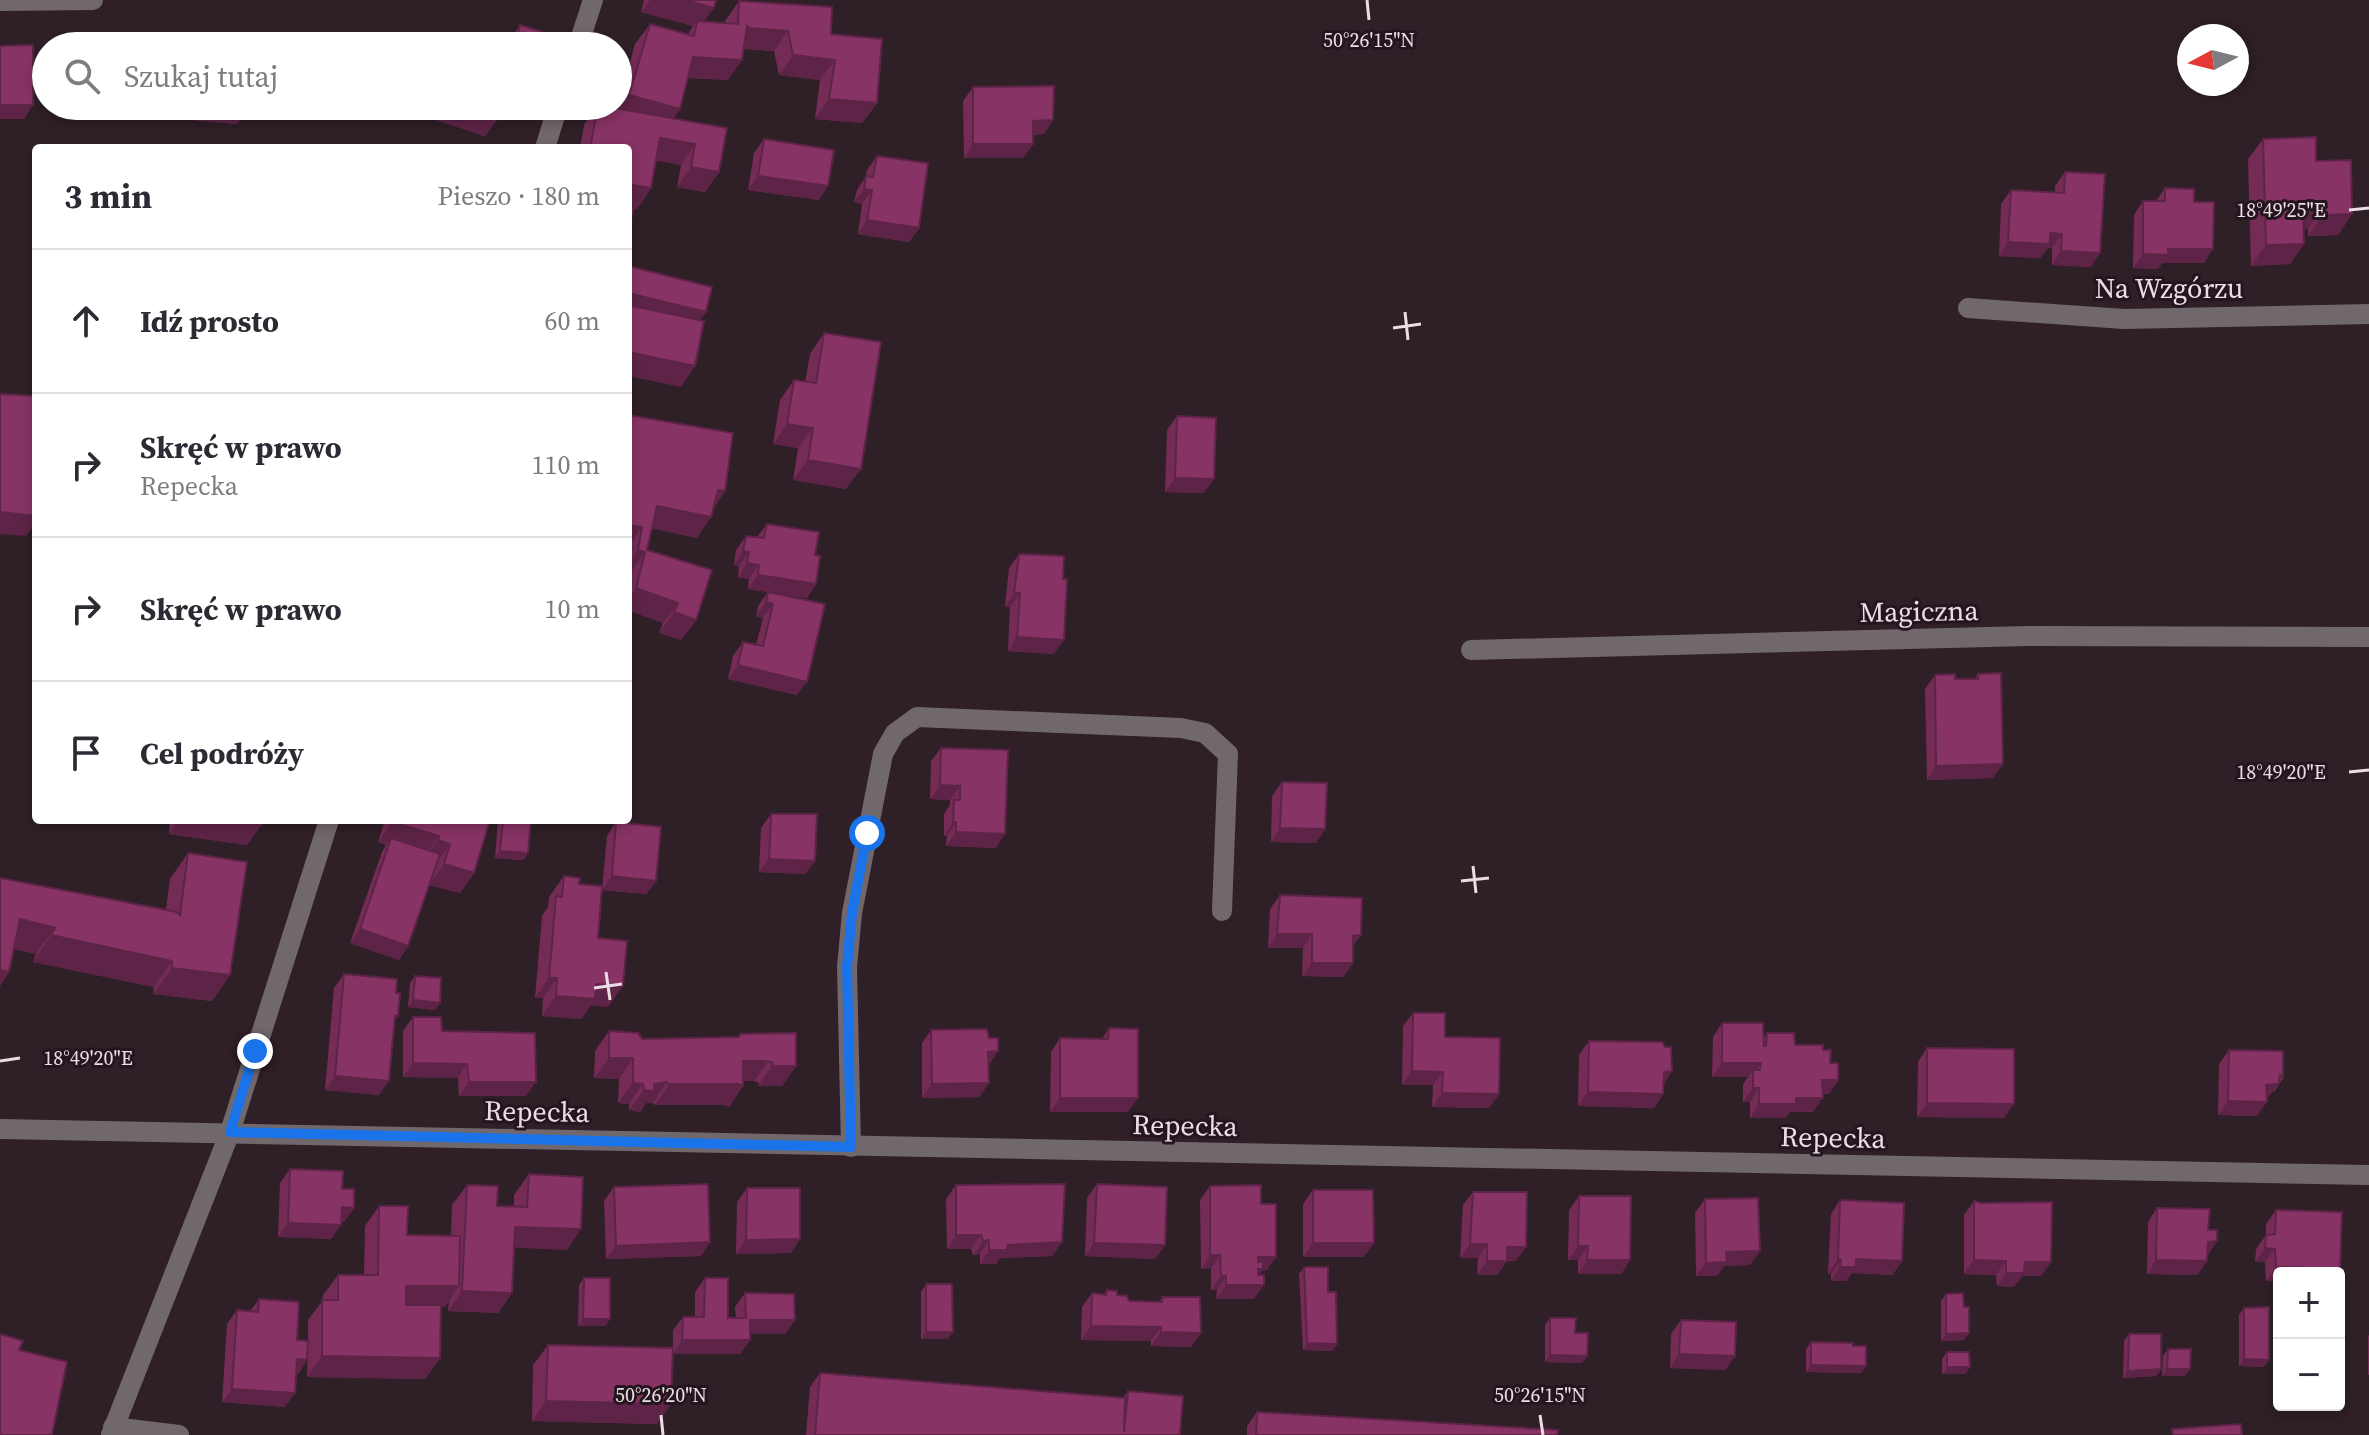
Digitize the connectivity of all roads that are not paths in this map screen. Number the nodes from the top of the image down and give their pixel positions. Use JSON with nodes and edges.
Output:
{"nodes":[{"id":1,"x":93,"y":0,"type":"edge"},
{"id":2,"x":593,"y":0,"type":"edge"},
{"id":3,"x":0,"y":1,"type":"edge"},
{"id":4,"x":583,"y":32,"type":"edge"},
{"id":5,"x":554,"y":120,"type":"edge"},
{"id":6,"x":546,"y":144,"type":"edge"},
{"id":7,"x":1968,"y":308,"type":"dead end"},
{"id":8,"x":2369,"y":314,"type":"edge"},
{"id":9,"x":2369,"y":637,"type":"edge"},
{"id":10,"x":1471,"y":650,"type":"dead end"},
{"id":11,"x":328,"y":824,"type":"edge"},
{"id":12,"x":1222,"y":911,"type":"dead end"},
{"id":13,"x":0,"y":1129,"type":"edge"},
{"id":14,"x":230,"y":1132,"type":"junction"},
{"id":15,"x":851,"y":1147,"type":"junction"},
{"id":16,"x":2369,"y":1175,"type":"edge"},
{"id":17,"x":112,"y":1431,"type":"edge"},
{"id":18,"x":179,"y":1435,"type":"edge"}],
"edges":[{"from":1,"to":3,"type":"street"},
{"from":2,"to":4,"type":"street"},
{"from":5,"to":6,"type":"street"},
{"from":7,"to":8,"type":"street","name":"Na Wzgórzu"},
{"from":9,"to":10,"type":"street","name":"Magiczna"},
{"from":11,"to":14,"type":"street"},
{"from":12,"to":15,"type":"street"},
{"from":13,"to":14,"type":"street","name":"Repecka"},
{"from":14,"to":15,"type":"street","name":"Repecka"},
{"from":14,"to":17,"type":"street"},
{"from":15,"to":16,"type":"street","name":"Repecka"},
{"from":17,"to":18,"type":"street"}]}
